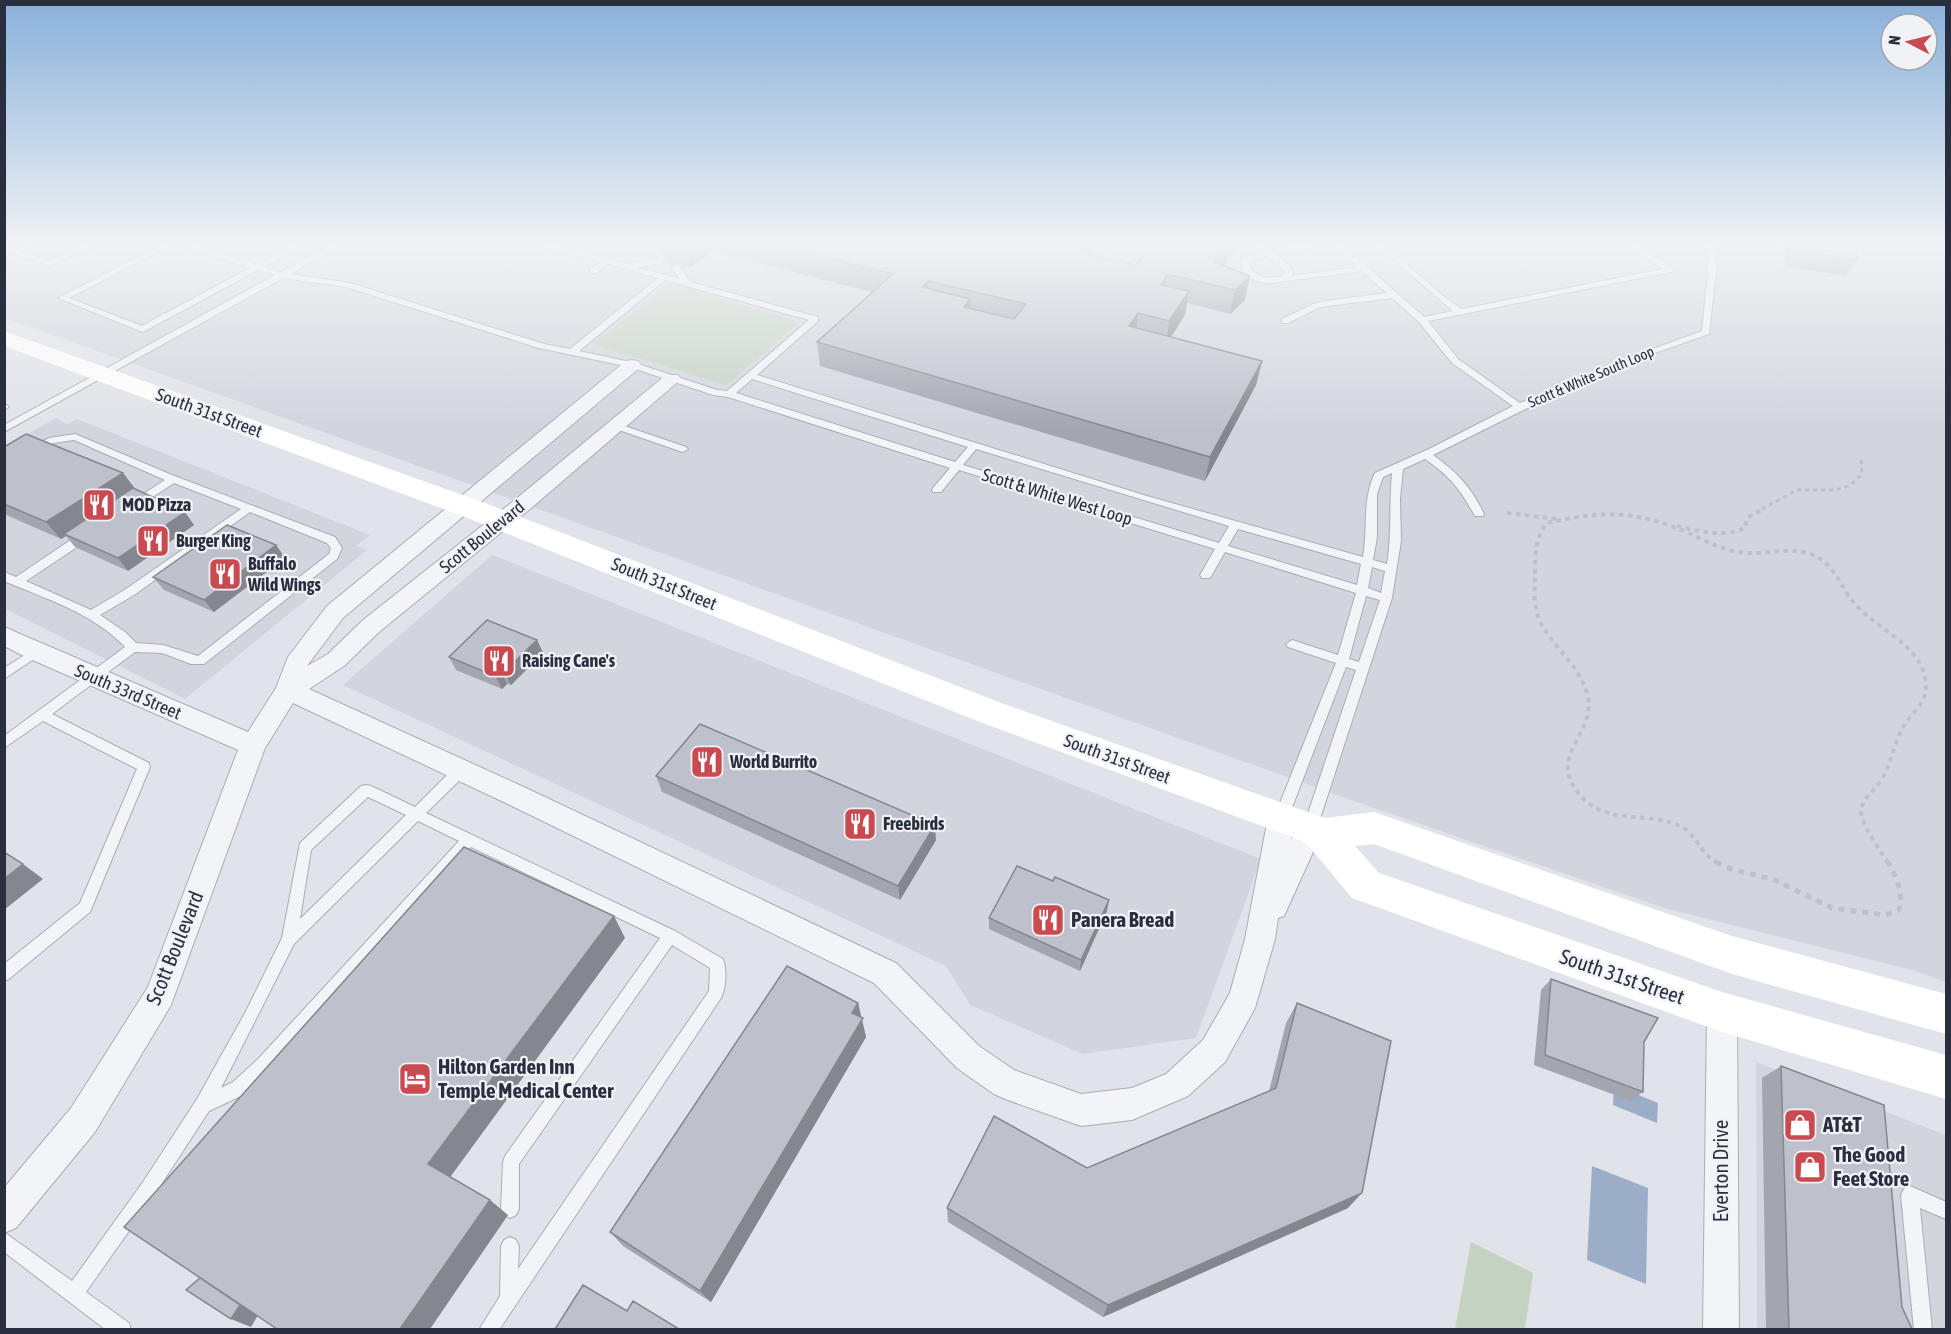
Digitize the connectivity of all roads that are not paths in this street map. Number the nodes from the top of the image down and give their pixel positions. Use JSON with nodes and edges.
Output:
{"nodes":[{"id":1,"x":81,"y":305,"type":"edge"},
{"id":2,"x":186,"y":305,"type":"edge"},
{"id":3,"x":227,"y":305,"type":"edge"},
{"id":4,"x":412,"y":305,"type":"edge"},
{"id":5,"x":631,"y":305,"type":"edge"},
{"id":6,"x":767,"y":305,"type":"edge"},
{"id":7,"x":1317,"y":305,"type":"edge"},
{"id":8,"x":1406,"y":305,"type":"edge"},
{"id":9,"x":1450,"y":305,"type":"edge"},
{"id":10,"x":1499,"y":305,"type":"edge"},
{"id":11,"x":1709,"y":305,"type":"edge"},
{"id":12,"x":1461,"y":313,"type":"junction"},
{"id":13,"x":1422,"y":320,"type":"junction"},
{"id":14,"x":1285,"y":321,"type":"dead end"},
{"id":15,"x":4,"y":338,"type":"edge"},
{"id":16,"x":572,"y":352,"type":"junction"},
{"id":17,"x":632,"y":365,"type":"junction"},
{"id":18,"x":102,"y":374,"type":"junction"},
{"id":19,"x":751,"y":376,"type":"junction"},
{"id":20,"x":672,"y":379,"type":"junction"},
{"id":21,"x":729,"y":394,"type":"junction"},
{"id":22,"x":1520,"y":407,"type":"junction"},
{"id":23,"x":616,"y":426,"type":"junction"},
{"id":24,"x":4,"y":429,"type":"edge"},
{"id":25,"x":974,"y":446,"type":"junction"},
{"id":26,"x":683,"y":449,"type":"dead end"},
{"id":27,"x":1426,"y":455,"type":"junction"},
{"id":28,"x":20,"y":456,"type":"edge"},
{"id":29,"x":956,"y":466,"type":"junction"},
{"id":30,"x":1398,"y":468,"type":"junction"},
{"id":31,"x":173,"y":479,"type":"junction"},
{"id":32,"x":938,"y":490,"type":"dead end"},
{"id":33,"x":463,"y":506,"type":"junction"},
{"id":34,"x":249,"y":508,"type":"junction"},
{"id":35,"x":124,"y":511,"type":"edge"},
{"id":36,"x":1479,"y":514,"type":"dead end"},
{"id":37,"x":501,"y":520,"type":"junction"},
{"id":38,"x":1235,"y":525,"type":"junction"},
{"id":39,"x":95,"y":530,"type":"edge"},
{"id":40,"x":1222,"y":548,"type":"junction"},
{"id":41,"x":1366,"y":562,"type":"junction"},
{"id":42,"x":1392,"y":568,"type":"junction"},
{"id":43,"x":1206,"y":575,"type":"dead end"},
{"id":44,"x":4,"y":576,"type":"edge"},
{"id":45,"x":16,"y":582,"type":"junction"},
{"id":46,"x":1362,"y":591,"type":"junction"},
{"id":47,"x":1386,"y":598,"type":"junction"},
{"id":48,"x":91,"y":615,"type":"junction"},
{"id":49,"x":4,"y":635,"type":"edge"},
{"id":50,"x":1292,"y":644,"type":"dead end"},
{"id":51,"x":133,"y":646,"type":"junction"},
{"id":52,"x":36,"y":652,"type":"junction"},
{"id":53,"x":1343,"y":660,"type":"junction"},
{"id":54,"x":1364,"y":668,"type":"junction"},
{"id":55,"x":4,"y":675,"type":"edge"},
{"id":56,"x":93,"y":676,"type":"junction"},
{"id":57,"x":288,"y":690,"type":"junction"},
{"id":58,"x":42,"y":715,"type":"junction"},
{"id":59,"x":4,"y":743,"type":"edge"},
{"id":60,"x":253,"y":745,"type":"junction"},
{"id":61,"x":460,"y":771,"type":"junction"},
{"id":62,"x":417,"y":814,"type":"junction"},
{"id":63,"x":1304,"y":827,"type":"junction"},
{"id":64,"x":469,"y":840,"type":"junction"},
{"id":65,"x":670,"y":936,"type":"junction"},
{"id":66,"x":289,"y":939,"type":"junction"},
{"id":67,"x":4,"y":974,"type":"edge"},
{"id":68,"x":1722,"y":1012,"type":"junction"},
{"id":69,"x":1947,"y":1014,"type":"edge"},
{"id":70,"x":1947,"y":1077,"type":"edge"},
{"id":71,"x":203,"y":1105,"type":"junction"},
{"id":72,"x":510,"y":1209,"type":"dead end"},
{"id":73,"x":1947,"y":1210,"type":"edge"},
{"id":74,"x":4,"y":1216,"type":"edge"},
{"id":75,"x":4,"y":1241,"type":"edge"},
{"id":76,"x":510,"y":1246,"type":"dead end"},
{"id":77,"x":74,"y":1294,"type":"junction"},
{"id":78,"x":509,"y":1298,"type":"junction"},
{"id":79,"x":122,"y":1329,"type":"edge"},
{"id":80,"x":488,"y":1329,"type":"edge"},
{"id":81,"x":1720,"y":1329,"type":"edge"},
{"id":82,"x":1923,"y":1329,"type":"edge"}],
"edges":[{"from":1,"to":2,"type":"lane"},
{"from":3,"to":18,"type":"lane"},
{"from":4,"to":16,"type":"lane","name":"Scott & White West Loop"},
{"from":5,"to":16,"type":"lane"},
{"from":6,"to":19,"type":"lane"},
{"from":7,"to":14,"type":"lane"},
{"from":8,"to":13,"type":"lane"},
{"from":9,"to":12,"type":"lane"},
{"from":10,"to":12,"type":"lane"},
{"from":11,"to":22,"type":"lane","name":"Scott & White South Loop"},
{"from":12,"to":13,"type":"lane"},
{"from":13,"to":22,"type":"lane"},
{"from":15,"to":18,"type":"main road","name":"South 31st Street"},
{"from":16,"to":17,"type":"lane","name":"Scott & White West Loop"},
{"from":17,"to":20,"type":"lane","name":"Scott & White West Loop"},
{"from":17,"to":33,"type":"street","name":"Scott Boulevard"},
{"from":18,"to":24,"type":"lane"},
{"from":18,"to":33,"type":"main road","name":"South 31st Street"},
{"from":19,"to":21,"type":"lane"},
{"from":19,"to":25,"type":"lane","name":"Scott & White West Loop"},
{"from":20,"to":21,"type":"lane","name":"Scott & White West Loop"},
{"from":20,"to":23,"type":"street","name":"Scott Boulevard"},
{"from":21,"to":29,"type":"lane","name":"Scott & White West Loop"},
{"from":22,"to":27,"type":"lane","name":"Scott & White South Loop"},
{"from":23,"to":26,"type":"lane"},
{"from":23,"to":37,"type":"street","name":"Scott Boulevard"},
{"from":25,"to":29,"type":"lane"},
{"from":25,"to":38,"type":"lane","name":"Scott & White West Loop"},
{"from":27,"to":30,"type":"lane","name":"Scott & White South Loop"},
{"from":27,"to":36,"type":"lane"},
{"from":28,"to":31,"type":"lane"},
{"from":29,"to":32,"type":"lane"},
{"from":29,"to":40,"type":"lane","name":"Scott & White West Loop"},
{"from":30,"to":41,"type":"lane","name":"Scott & White South Loop"},
{"from":30,"to":42,"type":"lane"},
{"from":31,"to":34,"type":"lane"},
{"from":31,"to":35,"type":"lane"},
{"from":33,"to":37,"type":"main road","name":"South 31st Street"},
{"from":33,"to":57,"type":"street","name":"Scott Boulevard"},
{"from":34,"to":48,"type":"lane"},
{"from":34,"to":51,"type":"lane"},
{"from":37,"to":57,"type":"street","name":"Scott Boulevard"},
{"from":37,"to":63,"type":"main road","name":"South 31st Street"},
{"from":38,"to":40,"type":"lane"},
{"from":38,"to":41,"type":"lane","name":"Scott & White West Loop"},
{"from":39,"to":45,"type":"lane"},
{"from":40,"to":43,"type":"lane"},
{"from":40,"to":46,"type":"lane","name":"Scott & White West Loop"},
{"from":41,"to":42,"type":"lane","name":"Scott & White West Loop"},
{"from":41,"to":46,"type":"lane","name":"Scott & White South Loop"},
{"from":42,"to":47,"type":"lane"},
{"from":44,"to":45,"type":"lane"},
{"from":45,"to":48,"type":"lane"},
{"from":46,"to":47,"type":"lane","name":"Scott & White West Loop"},
{"from":46,"to":53,"type":"lane","name":"Scott & White South Loop"},
{"from":47,"to":54,"type":"lane"},
{"from":48,"to":51,"type":"lane"},
{"from":49,"to":52,"type":"street","name":"South 33rd Street"},
{"from":50,"to":53,"type":"lane"},
{"from":51,"to":56,"type":"lane"},
{"from":52,"to":55,"type":"lane"},
{"from":52,"to":56,"type":"street","name":"South 33rd Street"},
{"from":53,"to":54,"type":"lane"},
{"from":53,"to":63,"type":"lane","name":"Scott & White South Loop"},
{"from":54,"to":63,"type":"lane"},
{"from":56,"to":58,"type":"lane"},
{"from":56,"to":60,"type":"street","name":"South 33rd Street"},
{"from":57,"to":60,"type":"street","name":"Scott Boulevard"},
{"from":57,"to":61,"type":"street"},
{"from":58,"to":59,"type":"lane"},
{"from":58,"to":67,"type":"lane"},
{"from":60,"to":74,"type":"street","name":"Scott Boulevard"},
{"from":61,"to":62,"type":"lane"},
{"from":61,"to":63,"type":"street"},
{"from":62,"to":64,"type":"lane"},
{"from":62,"to":66,"type":"lane"},
{"from":62,"to":66,"type":"lane"},
{"from":63,"to":68,"type":"main road","name":"South 31st Street"},
{"from":63,"to":69,"type":"main road","name":"South 31st Street"},
{"from":64,"to":65,"type":"lane"},
{"from":64,"to":71,"type":"lane"},
{"from":65,"to":72,"type":"lane"},
{"from":65,"to":78,"type":"lane"},
{"from":66,"to":71,"type":"lane"},
{"from":68,"to":70,"type":"main road","name":"South 31st Street"},
{"from":68,"to":81,"type":"street","name":"Everton Drive"},
{"from":71,"to":77,"type":"lane"},
{"from":73,"to":82,"type":"lane"},
{"from":75,"to":77,"type":"lane"},
{"from":76,"to":78,"type":"lane"},
{"from":77,"to":79,"type":"lane"},
{"from":78,"to":80,"type":"lane"}]}
